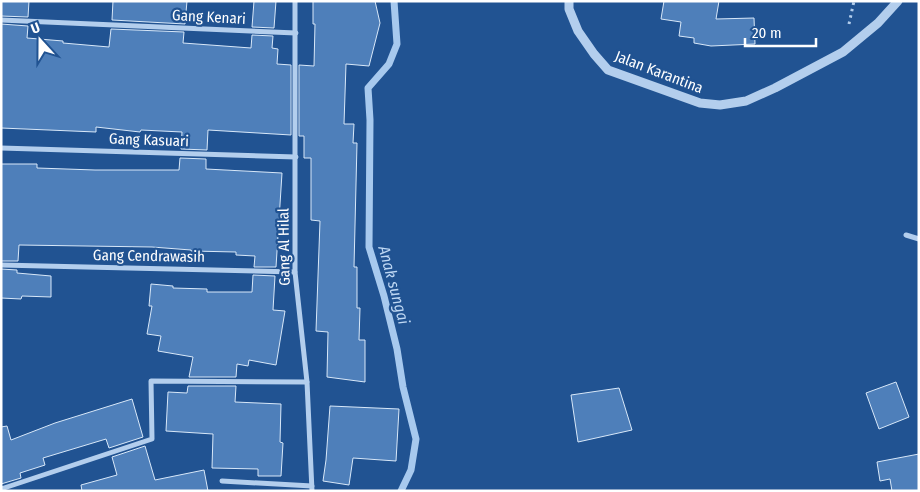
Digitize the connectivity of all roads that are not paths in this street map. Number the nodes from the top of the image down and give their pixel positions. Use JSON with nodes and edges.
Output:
{"nodes":[{"id":1,"x":295,"y":1,"type":"edge"},
{"id":2,"x":569,"y":1,"type":"edge"},
{"id":3,"x":898,"y":1,"type":"edge"},
{"id":4,"x":1,"y":20,"type":"edge"},
{"id":5,"x":296,"y":33,"type":"junction"},
{"id":6,"x":1,"y":148,"type":"edge"},
{"id":7,"x":296,"y":158,"type":"junction"},
{"id":8,"x":906,"y":235,"type":"dead end"},
{"id":9,"x":919,"y":239,"type":"edge"},
{"id":10,"x":1,"y":265,"type":"edge"},
{"id":11,"x":295,"y":272,"type":"junction"},
{"id":12,"x":307,"y":382,"type":"junction"},
{"id":13,"x":222,"y":481,"type":"dead end"},
{"id":14,"x":312,"y":488,"type":"edge"},
{"id":15,"x":1,"y":489,"type":"edge"}],
"edges":[{"from":1,"to":5,"type":"street","name":"Gang Al Hilal"},
{"from":2,"to":3,"type":"street","name":"Jalan Karantina"},
{"from":4,"to":5,"type":"street","name":"Gang Kenari"},
{"from":5,"to":7,"type":"street","name":"Gang Al Hilal"},
{"from":6,"to":7,"type":"street","name":"Gang Kasuari"},
{"from":7,"to":11,"type":"street","name":"Gang Al Hilal"},
{"from":8,"to":9,"type":"street"},
{"from":10,"to":11,"type":"street","name":"Gang Cendrawasih"},
{"from":11,"to":12,"type":"street","name":"Gang Al Hilal"},
{"from":12,"to":14,"type":"street","name":"Gang Al Hilal"},
{"from":12,"to":15,"type":"street"},
{"from":13,"to":14,"type":"street"}]}
